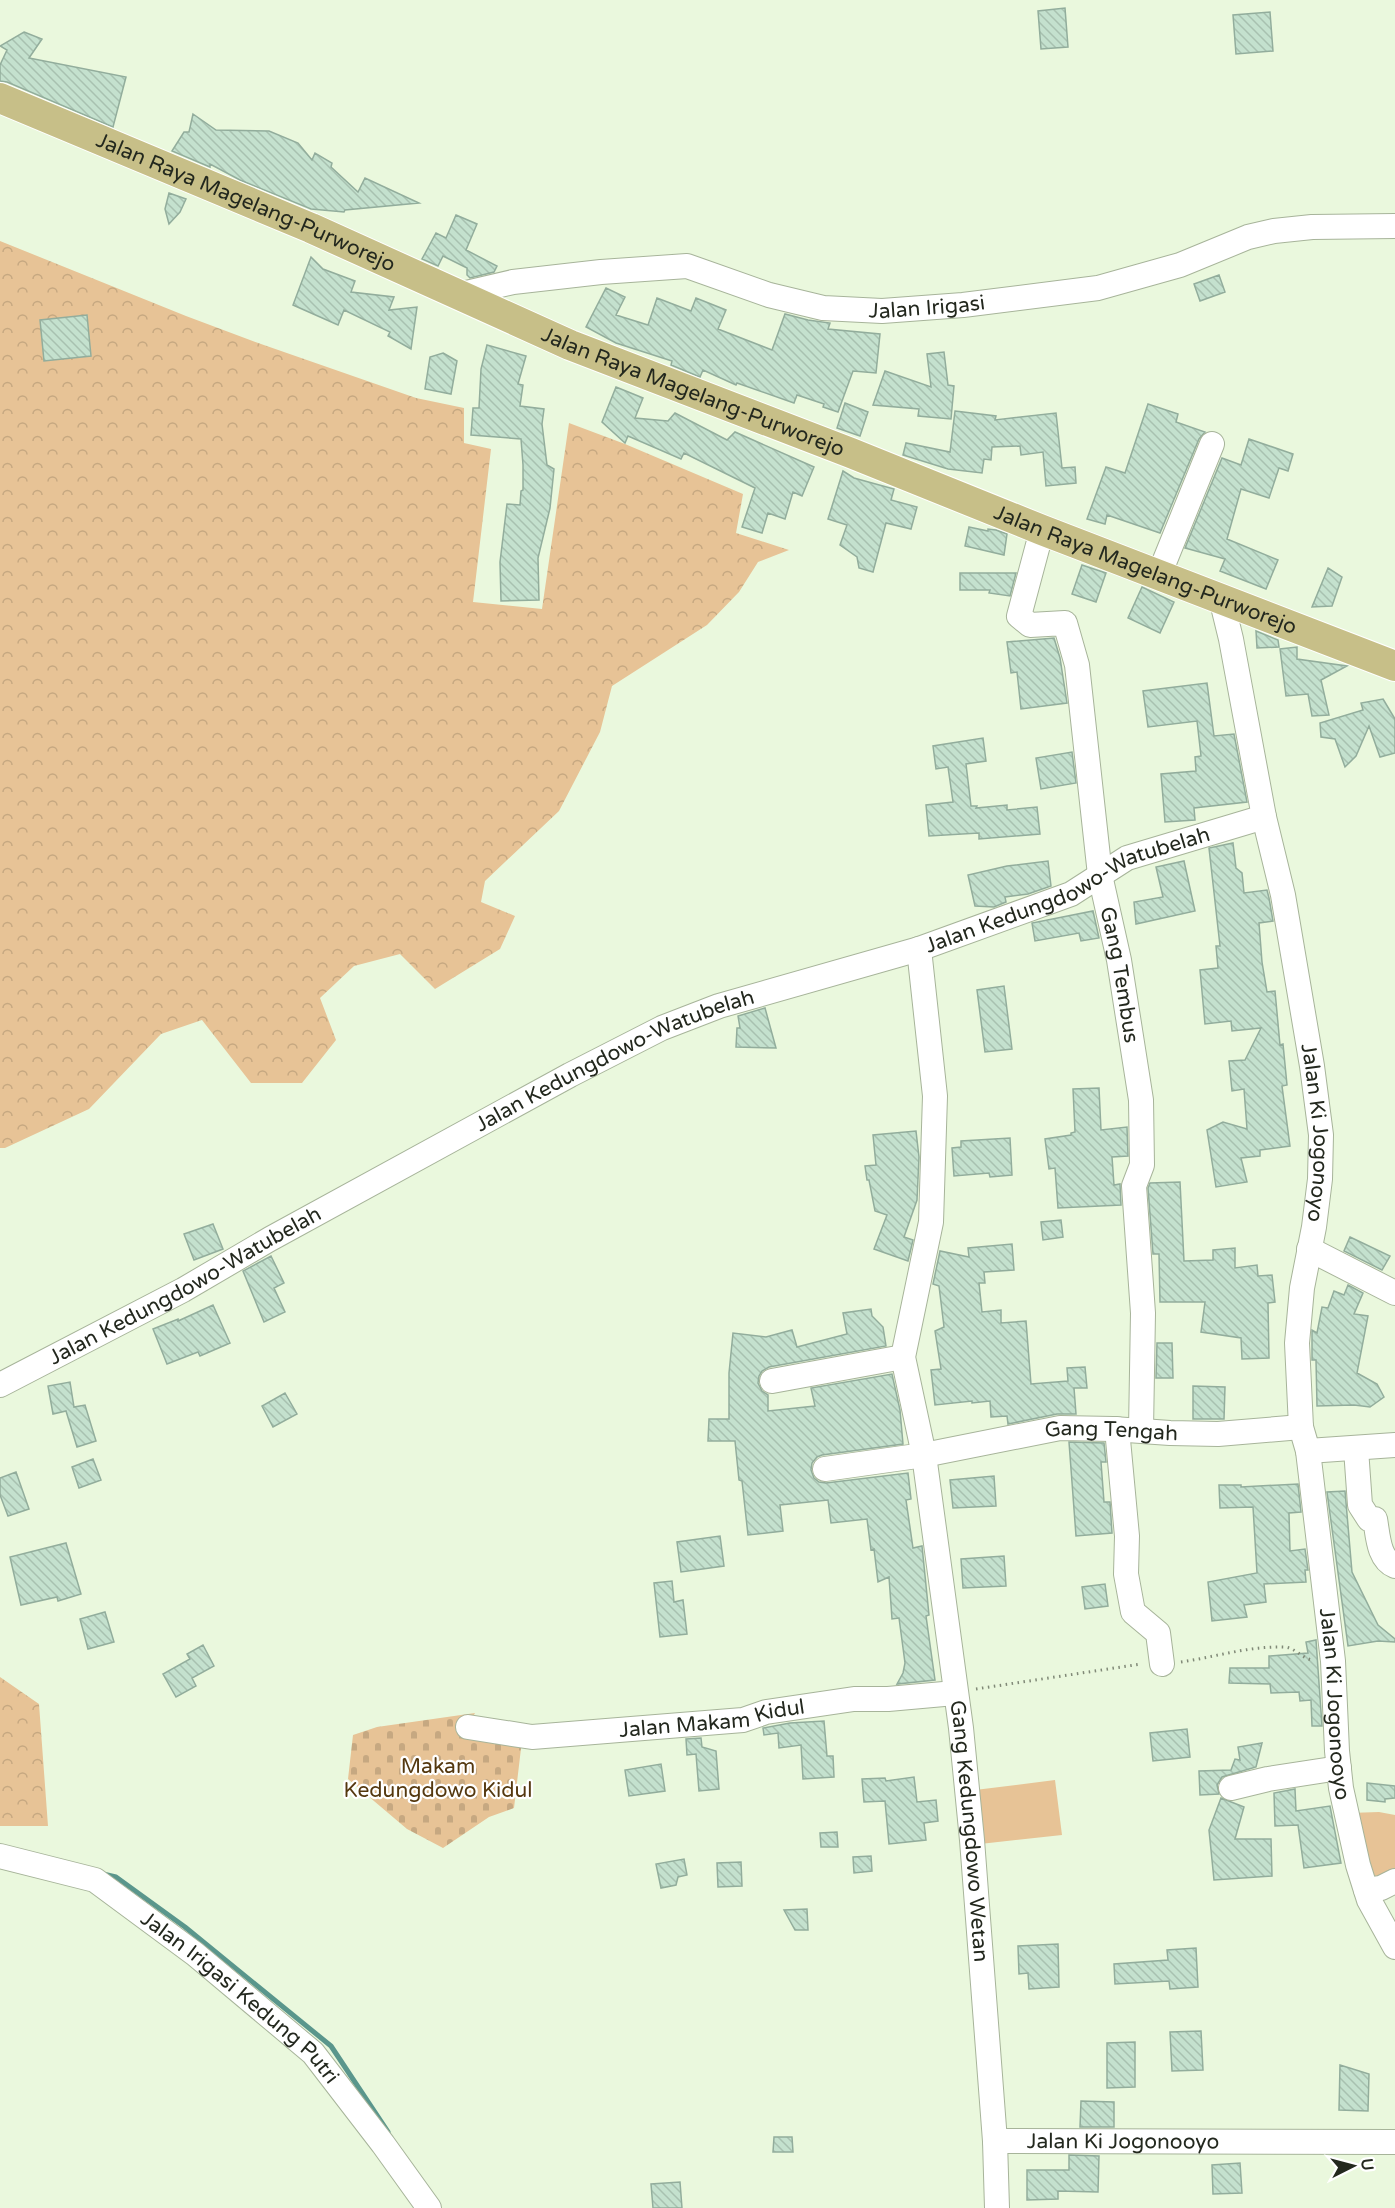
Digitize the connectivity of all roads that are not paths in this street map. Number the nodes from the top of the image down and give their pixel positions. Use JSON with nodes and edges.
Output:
{"nodes":[{"id":1,"x":0,"y":98,"type":"edge"},
{"id":2,"x":1395,"y":226,"type":"edge"},
{"id":3,"x":458,"y":295,"type":"junction"},
{"id":4,"x":1212,"y":444,"type":"dead end"},
{"id":5,"x":1041,"y":530,"type":"junction"},
{"id":6,"x":1159,"y":575,"type":"junction"},
{"id":7,"x":1221,"y":598,"type":"junction"},
{"id":8,"x":1395,"y":666,"type":"edge"},
{"id":9,"x":1264,"y":817,"type":"junction"},
{"id":10,"x":1100,"y":875,"type":"junction"},
{"id":11,"x":919,"y":949,"type":"junction"},
{"id":12,"x":1310,"y":1250,"type":"junction"},
{"id":13,"x":1395,"y":1293,"type":"edge"},
{"id":14,"x":903,"y":1357,"type":"junction"},
{"id":15,"x":772,"y":1381,"type":"dead end"},
{"id":16,"x":0,"y":1385,"type":"edge"},
{"id":17,"x":1301,"y":1428,"type":"junction"},
{"id":18,"x":1117,"y":1429,"type":"junction"},
{"id":19,"x":1141,"y":1430,"type":"junction"},
{"id":20,"x":1395,"y":1445,"type":"edge"},
{"id":21,"x":1356,"y":1449,"type":"junction"},
{"id":22,"x":1308,"y":1451,"type":"junction"},
{"id":23,"x":924,"y":1455,"type":"junction"},
{"id":24,"x":825,"y":1470,"type":"dead end"},
{"id":25,"x":1395,"y":1566,"type":"edge"},
{"id":26,"x":1162,"y":1664,"type":"dead end"},
{"id":27,"x":955,"y":1693,"type":"junction"},
{"id":28,"x":468,"y":1727,"type":"dead end"},
{"id":29,"x":1339,"y":1768,"type":"junction"},
{"id":30,"x":1231,"y":1788,"type":"dead end"},
{"id":31,"x":0,"y":1856,"type":"edge"},
{"id":32,"x":1395,"y":1881,"type":"edge"},
{"id":33,"x":1366,"y":1890,"type":"junction"},
{"id":34,"x":1395,"y":1947,"type":"edge"},
{"id":35,"x":995,"y":2141,"type":"junction"},
{"id":36,"x":1395,"y":2142,"type":"edge"},
{"id":37,"x":429,"y":2208,"type":"edge"},
{"id":38,"x":997,"y":2208,"type":"edge"}],
"edges":[{"from":1,"to":3,"type":"main road","name":"Jalan Raya Magelang-Purworejo"},
{"from":2,"to":3,"type":"street","name":"Jalan Irigasi"},
{"from":3,"to":5,"type":"main road","name":"Jalan Raya Magelang-Purworejo"},
{"from":4,"to":6,"type":"street"},
{"from":5,"to":6,"type":"main road","name":"Jalan Raya Magelang-Purworejo"},
{"from":5,"to":10,"type":"street","name":"Gang Tembus"},
{"from":6,"to":7,"type":"main road","name":"Jalan Raya Magelang-Purworejo"},
{"from":7,"to":8,"type":"main road","name":"Jalan Raya Magelang-Purworejo"},
{"from":7,"to":9,"type":"street","name":"Jalan Ki Jogonoyo"},
{"from":9,"to":10,"type":"street","name":"Jalan Kedungdowo-Watubelah"},
{"from":9,"to":12,"type":"street","name":"Jalan Ki Jogonoyo"},
{"from":10,"to":11,"type":"street","name":"Jalan Kedungdowo-Watubelah"},
{"from":10,"to":19,"type":"street","name":"Gang Tembus"},
{"from":11,"to":14,"type":"street"},
{"from":11,"to":16,"type":"street","name":"Jalan Kedungdowo-Watubelah"},
{"from":12,"to":13,"type":"street"},
{"from":12,"to":17,"type":"street","name":"Jalan Ki Jogonoyo"},
{"from":14,"to":15,"type":"street"},
{"from":14,"to":23,"type":"street","name":"Gang Kedungdowo Wetan"},
{"from":17,"to":19,"type":"street","name":"Gang Tengah"},
{"from":17,"to":22,"type":"street","name":"Jalan Ki Jogonoyo"},
{"from":18,"to":19,"type":"street","name":"Gang Tengah"},
{"from":18,"to":23,"type":"street","name":"Gang Tengah"},
{"from":18,"to":26,"type":"street"},
{"from":20,"to":21,"type":"street"},
{"from":21,"to":22,"type":"street"},
{"from":21,"to":25,"type":"street"},
{"from":22,"to":29,"type":"street","name":"Jalan Ki Jogonooyo"},
{"from":23,"to":24,"type":"street","name":"Gang Tengah"},
{"from":23,"to":27,"type":"street","name":"Gang Kedungdowo Wetan"},
{"from":27,"to":28,"type":"street","name":"Jalan Makam Kidul"},
{"from":27,"to":35,"type":"street","name":"Gang Kedungdowo Wetan"},
{"from":29,"to":30,"type":"street"},
{"from":29,"to":33,"type":"street","name":"Jalan Ki Jogonooyo"},
{"from":31,"to":37,"type":"street","name":"Jalan Irigasi Kedung Putri"},
{"from":32,"to":33,"type":"street"},
{"from":33,"to":34,"type":"street","name":"Jalan Ki Jogonooyo"},
{"from":35,"to":36,"type":"street","name":"Jalan Ki Jogonooyo"},
{"from":35,"to":38,"type":"street","name":"Gang Kedungdowo Wetan"}]}
